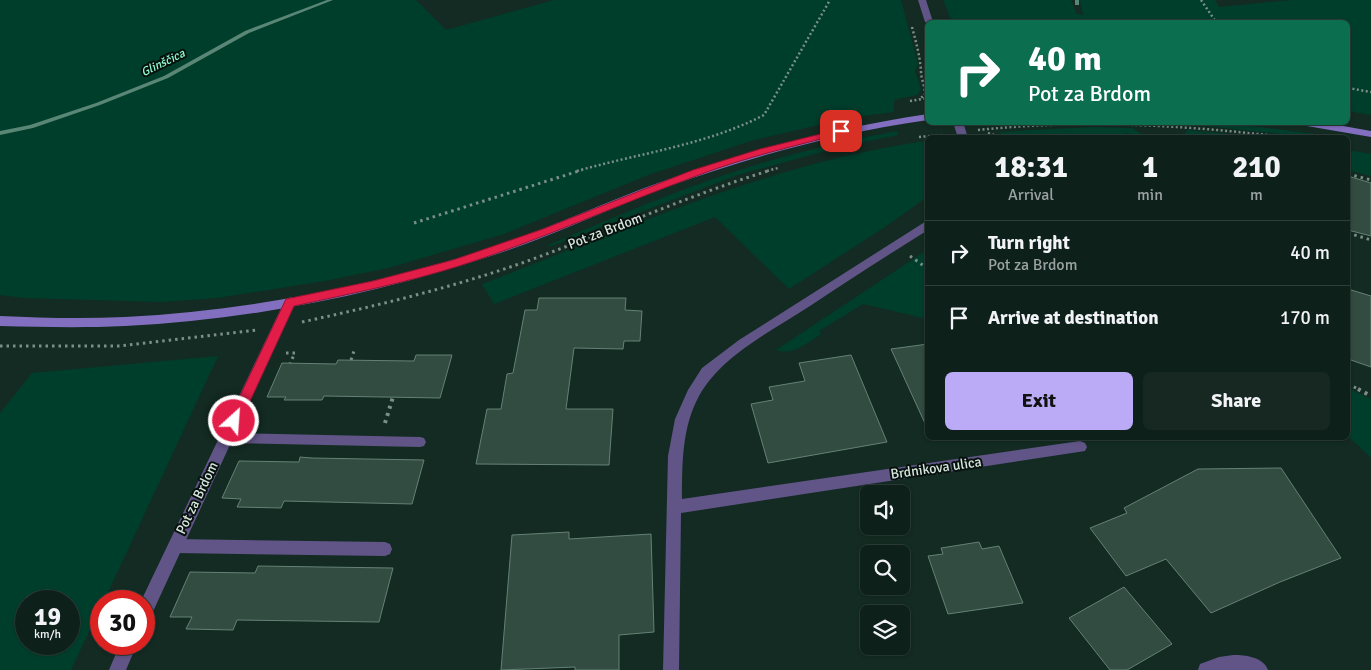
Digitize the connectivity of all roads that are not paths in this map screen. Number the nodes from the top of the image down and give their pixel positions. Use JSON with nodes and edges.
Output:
{"nodes":[{"id":1,"x":922,"y":0,"type":"edge"},
{"id":2,"x":928,"y":20,"type":"edge"},
{"id":3,"x":925,"y":117,"type":"edge"},
{"id":4,"x":1318,"y":125,"type":"edge"},
{"id":5,"x":1371,"y":134,"type":"edge"},
{"id":6,"x":925,"y":226,"type":"edge"},
{"id":7,"x":290,"y":302,"type":"junction"},
{"id":8,"x":0,"y":321,"type":"edge"},
{"id":9,"x":226,"y":438,"type":"junction"},
{"id":10,"x":420,"y":442,"type":"dead end"},
{"id":11,"x":1080,"y":447,"type":"dead end"},
{"id":12,"x":673,"y":507,"type":"junction"},
{"id":13,"x":174,"y":546,"type":"junction"},
{"id":14,"x":385,"y":549,"type":"dead end"},
{"id":15,"x":154,"y":590,"type":"edge"},
{"id":16,"x":124,"y":655,"type":"edge"},
{"id":17,"x":117,"y":670,"type":"edge"},
{"id":18,"x":671,"y":670,"type":"edge"},
{"id":19,"x":1206,"y":670,"type":"edge"},
{"id":20,"x":1260,"y":670,"type":"edge"}],
"edges":[{"from":1,"to":2,"type":"street"},
{"from":3,"to":7,"type":"main road","name":"Pot za Brdom"},
{"from":4,"to":5,"type":"main road"},
{"from":6,"to":12,"type":"street"},
{"from":7,"to":8,"type":"main road","name":"Pot za Brdom"},
{"from":7,"to":9,"type":"street","name":"Pot za Brdom"},
{"from":9,"to":10,"type":"lane"},
{"from":9,"to":13,"type":"street","name":"Pot za Brdom"},
{"from":11,"to":12,"type":"street","name":"Brdnikova ulica"},
{"from":12,"to":18,"type":"street"},
{"from":13,"to":14,"type":"lane"},
{"from":13,"to":15,"type":"street","name":"Pot za Brdom"},
{"from":16,"to":17,"type":"street"},
{"from":19,"to":20,"type":"street"}]}
